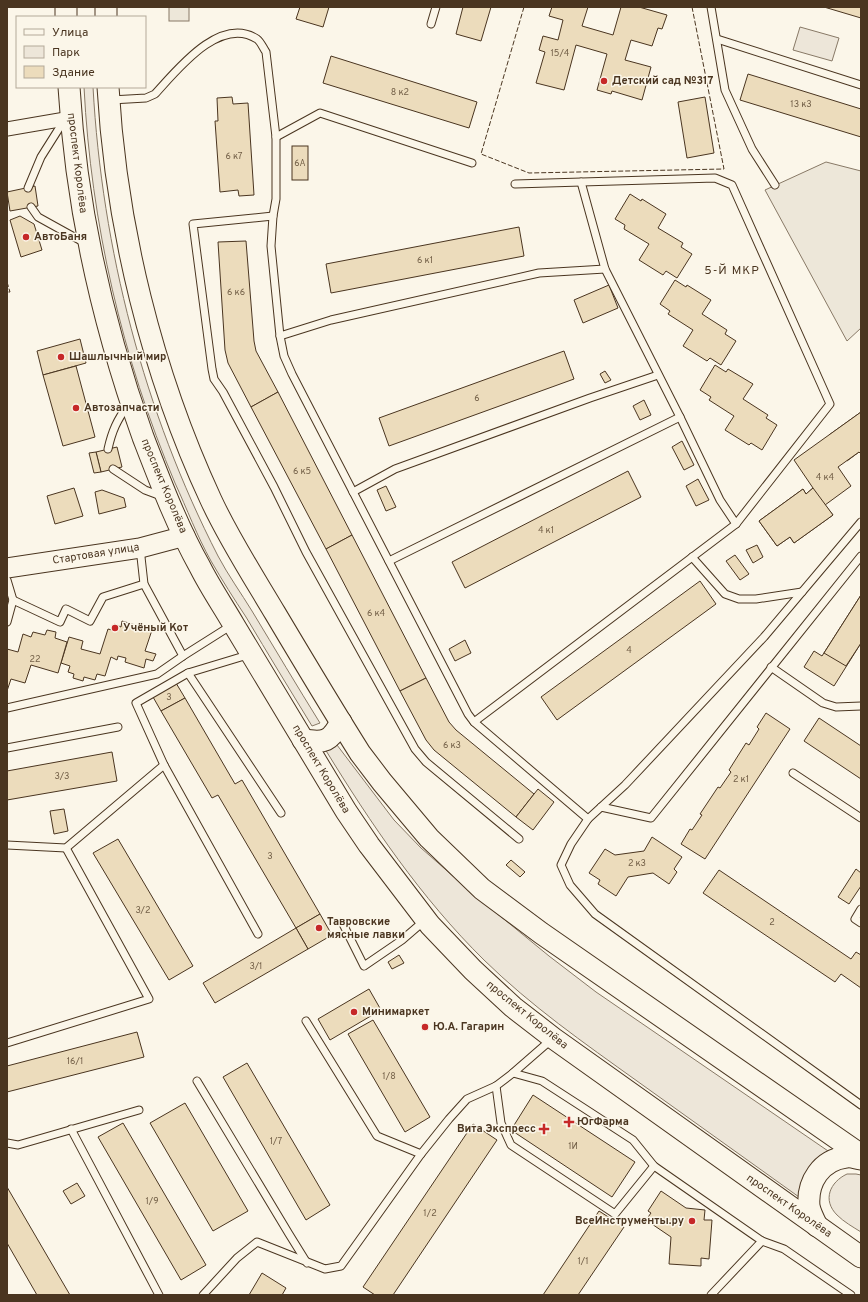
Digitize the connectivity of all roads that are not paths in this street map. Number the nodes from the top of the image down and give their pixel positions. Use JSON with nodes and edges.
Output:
{"nodes":[{"id":1,"x":436,"y":7,"type":"edge"},
{"id":2,"x":711,"y":7,"type":"edge"},
{"id":3,"x":431,"y":24,"type":"dead end"},
{"id":4,"x":717,"y":39,"type":"junction"},
{"id":5,"x":861,"y":84,"type":"edge"},
{"id":6,"x":69,"y":88,"type":"edge"},
{"id":7,"x":109,"y":93,"type":"edge"},
{"id":8,"x":68,"y":119,"type":"junction"},
{"id":9,"x":7,"y":129,"type":"edge"},
{"id":10,"x":276,"y":137,"type":"junction"},
{"id":11,"x":472,"y":163,"type":"dead end"},
{"id":12,"x":581,"y":182,"type":"junction"},
{"id":13,"x":516,"y":184,"type":"dead end"},
{"id":14,"x":775,"y":185,"type":"dead end"},
{"id":15,"x":28,"y":188,"type":"dead end"},
{"id":16,"x":31,"y":207,"type":"dead end"},
{"id":17,"x":273,"y":216,"type":"junction"},
{"id":18,"x":89,"y":245,"type":"junction"},
{"id":19,"x":605,"y":269,"type":"junction"},
{"id":20,"x":280,"y":336,"type":"junction"},
{"id":21,"x":658,"y":375,"type":"junction"},
{"id":22,"x":131,"y":402,"type":"junction"},
{"id":23,"x":680,"y":417,"type":"junction"},
{"id":24,"x":108,"y":449,"type":"dead end"},
{"id":25,"x":113,"y":469,"type":"dead end"},
{"id":26,"x":353,"y":492,"type":"junction"},
{"id":27,"x":168,"y":498,"type":"junction"},
{"id":28,"x":861,"y":522,"type":"edge"},
{"id":29,"x":736,"y":524,"type":"junction"},
{"id":30,"x":185,"y":536,"type":"junction"},
{"id":31,"x":140,"y":548,"type":"junction"},
{"id":32,"x":861,"y":556,"type":"edge"},
{"id":33,"x":692,"y":557,"type":"junction"},
{"id":34,"x":389,"y":561,"type":"junction"},
{"id":35,"x":7,"y":568,"type":"edge"},
{"id":36,"x":7,"y":580,"type":"edge"},
{"id":37,"x":144,"y":584,"type":"junction"},
{"id":38,"x":802,"y":592,"type":"junction"},
{"id":39,"x":13,"y":600,"type":"junction"},
{"id":40,"x":7,"y":622,"type":"edge"},
{"id":41,"x":234,"y":624,"type":"junction"},
{"id":42,"x":250,"y":652,"type":"junction"},
{"id":43,"x":183,"y":656,"type":"junction"},
{"id":44,"x":770,"y":668,"type":"junction"},
{"id":45,"x":188,"y":673,"type":"junction"},
{"id":46,"x":861,"y":706,"type":"edge"},
{"id":47,"x":7,"y":708,"type":"edge"},
{"id":48,"x":341,"y":722,"type":"junction"},
{"id":49,"x":474,"y":722,"type":"junction"},
{"id":50,"x":118,"y":727,"type":"dead end"},
{"id":51,"x":303,"y":740,"type":"junction"},
{"id":52,"x":7,"y":748,"type":"edge"},
{"id":53,"x":164,"y":765,"type":"junction"},
{"id":54,"x":793,"y":773,"type":"dead end"},
{"id":55,"x":601,"y":807,"type":"junction"},
{"id":56,"x":281,"y":813,"type":"dead end"},
{"id":57,"x":861,"y":818,"type":"edge"},
{"id":58,"x":588,"y":819,"type":"junction"},
{"id":59,"x":519,"y":839,"type":"dead end"},
{"id":60,"x":7,"y":845,"type":"edge"},
{"id":61,"x":66,"y":848,"type":"junction"},
{"id":62,"x":861,"y":909,"type":"edge"},
{"id":63,"x":426,"y":919,"type":"junction"},
{"id":64,"x":861,"y":923,"type":"edge"},
{"id":65,"x":343,"y":924,"type":"dead end"},
{"id":66,"x":258,"y":934,"type":"dead end"},
{"id":67,"x":306,"y":1021,"type":"dead end"},
{"id":68,"x":553,"y":1038,"type":"junction"},
{"id":69,"x":7,"y":1043,"type":"edge"},
{"id":70,"x":513,"y":1073,"type":"junction"},
{"id":71,"x":197,"y":1081,"type":"dead end"},
{"id":72,"x":496,"y":1086,"type":"junction"},
{"id":73,"x":861,"y":1105,"type":"edge"},
{"id":74,"x":139,"y":1110,"type":"dead end"},
{"id":75,"x":71,"y":1130,"type":"junction"},
{"id":76,"x":7,"y":1143,"type":"edge"},
{"id":77,"x":421,"y":1154,"type":"junction"},
{"id":78,"x":861,"y":1155,"type":"edge"},
{"id":79,"x":861,"y":1159,"type":"edge"},
{"id":80,"x":654,"y":1166,"type":"junction"},
{"id":81,"x":816,"y":1226,"type":"junction"},
{"id":82,"x":762,"y":1242,"type":"junction"},
{"id":83,"x":861,"y":1257,"type":"edge"},
{"id":84,"x":308,"y":1263,"type":"junction"},
{"id":85,"x":159,"y":1295,"type":"edge"},
{"id":86,"x":203,"y":1295,"type":"edge"},
{"id":87,"x":711,"y":1295,"type":"edge"},
{"id":88,"x":851,"y":1295,"type":"edge"}],
"edges":[{"from":1,"to":3,"type":"lane"},
{"from":2,"to":4,"type":"lane"},
{"from":4,"to":5,"type":"lane"},
{"from":4,"to":14,"type":"lane"},
{"from":6,"to":8,"type":"main road","name":"проспект Королёва"},
{"from":7,"to":10,"type":"lane"},
{"from":7,"to":48,"type":"main road"},
{"from":8,"to":9,"type":"street"},
{"from":8,"to":15,"type":"lane"},
{"from":8,"to":18,"type":"main road","name":"проспект Королёва"},
{"from":10,"to":11,"type":"lane"},
{"from":10,"to":17,"type":"lane"},
{"from":12,"to":13,"type":"lane"},
{"from":12,"to":19,"type":"lane"},
{"from":12,"to":29,"type":"lane"},
{"from":16,"to":18,"type":"lane"},
{"from":17,"to":20,"type":"lane"},
{"from":17,"to":59,"type":"lane"},
{"from":18,"to":22,"type":"main road","name":"проспект Королёва"},
{"from":19,"to":20,"type":"lane"},
{"from":19,"to":21,"type":"lane"},
{"from":20,"to":26,"type":"lane"},
{"from":21,"to":23,"type":"lane"},
{"from":21,"to":26,"type":"lane"},
{"from":22,"to":24,"type":"lane"},
{"from":22,"to":27,"type":"main road","name":"проспект Королёва"},
{"from":23,"to":29,"type":"lane"},
{"from":23,"to":34,"type":"lane"},
{"from":25,"to":27,"type":"lane"},
{"from":26,"to":34,"type":"lane"},
{"from":27,"to":30,"type":"main road","name":"проспект Королёва"},
{"from":28,"to":38,"type":"lane"},
{"from":29,"to":33,"type":"lane"},
{"from":30,"to":31,"type":"street","name":"Стартовая улица"},
{"from":30,"to":41,"type":"main road","name":"проспект Королёва"},
{"from":31,"to":35,"type":"street","name":"Стартовая улица"},
{"from":31,"to":37,"type":"lane"},
{"from":32,"to":44,"type":"lane"},
{"from":33,"to":38,"type":"lane"},
{"from":33,"to":49,"type":"lane"},
{"from":34,"to":49,"type":"lane"},
{"from":36,"to":39,"type":"lane"},
{"from":37,"to":39,"type":"lane"},
{"from":37,"to":43,"type":"lane"},
{"from":38,"to":55,"type":"lane"},
{"from":39,"to":40,"type":"lane"},
{"from":41,"to":42,"type":"main road","name":"проспект Королёва"},
{"from":41,"to":43,"type":"lane"},
{"from":42,"to":45,"type":"lane"},
{"from":42,"to":51,"type":"main road","name":"проспект Королёва"},
{"from":43,"to":47,"type":"lane"},
{"from":44,"to":46,"type":"lane"},
{"from":44,"to":55,"type":"lane"},
{"from":45,"to":53,"type":"lane"},
{"from":45,"to":56,"type":"lane"},
{"from":48,"to":51,"type":"main road"},
{"from":48,"to":78,"type":"main road"},
{"from":49,"to":58,"type":"lane"},
{"from":50,"to":52,"type":"lane"},
{"from":51,"to":63,"type":"main road","name":"проспект Королёва"},
{"from":53,"to":61,"type":"lane"},
{"from":53,"to":66,"type":"lane"},
{"from":54,"to":57,"type":"lane"},
{"from":55,"to":58,"type":"lane"},
{"from":58,"to":73,"type":"lane"},
{"from":60,"to":61,"type":"lane"},
{"from":61,"to":69,"type":"lane"},
{"from":62,"to":64,"type":"lane"},
{"from":63,"to":65,"type":"lane"},
{"from":63,"to":68,"type":"main road","name":"проспект Королёва"},
{"from":67,"to":77,"type":"lane"},
{"from":68,"to":70,"type":"lane"},
{"from":68,"to":81,"type":"main road","name":"проспект Королёва"},
{"from":70,"to":72,"type":"lane"},
{"from":70,"to":80,"type":"lane"},
{"from":71,"to":84,"type":"lane"},
{"from":72,"to":77,"type":"lane"},
{"from":72,"to":80,"type":"lane"},
{"from":74,"to":75,"type":"lane"},
{"from":75,"to":76,"type":"lane"},
{"from":75,"to":85,"type":"lane"},
{"from":77,"to":84,"type":"lane"},
{"from":79,"to":81,"type":"main road"},
{"from":80,"to":82,"type":"lane"},
{"from":81,"to":83,"type":"main road","name":"проспект Королёва"},
{"from":82,"to":87,"type":"lane"},
{"from":82,"to":88,"type":"lane"},
{"from":84,"to":86,"type":"lane"}]}
